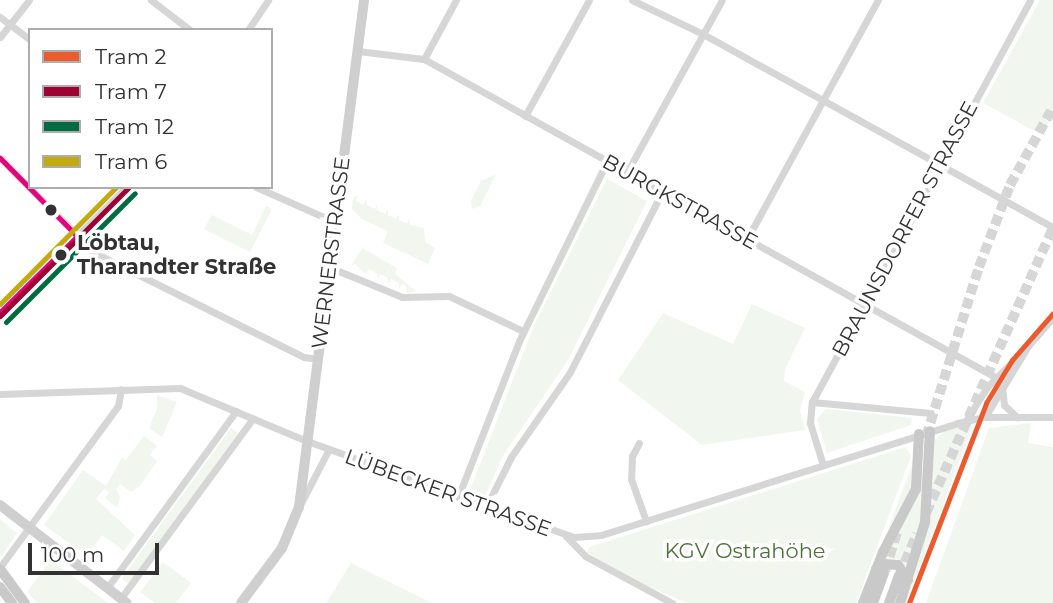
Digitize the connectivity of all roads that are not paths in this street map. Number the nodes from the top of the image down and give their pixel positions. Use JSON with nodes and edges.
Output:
{"nodes":[{"id":1,"x":29,"y":0,"type":"edge"},
{"id":2,"x":152,"y":0,"type":"edge"},
{"id":3,"x":268,"y":0,"type":"edge"},
{"id":4,"x":364,"y":0,"type":"edge"},
{"id":5,"x":456,"y":0,"type":"edge"},
{"id":6,"x":589,"y":0,"type":"edge"},
{"id":7,"x":632,"y":0,"type":"edge"},
{"id":8,"x":722,"y":0,"type":"edge"},
{"id":9,"x":878,"y":0,"type":"edge"},
{"id":10,"x":1030,"y":0,"type":"edge"},
{"id":11,"x":0,"y":17,"type":"edge"},
{"id":12,"x":10,"y":24,"type":"junction"},
{"id":13,"x":187,"y":28,"type":"edge"},
{"id":14,"x":249,"y":28,"type":"edge"},
{"id":15,"x":703,"y":34,"type":"junction"},
{"id":16,"x":0,"y":37,"type":"edge"},
{"id":17,"x":28,"y":38,"type":"edge"},
{"id":18,"x":358,"y":51,"type":"junction"},
{"id":19,"x":424,"y":59,"type":"junction"},
{"id":20,"x":823,"y":100,"type":"junction"},
{"id":21,"x":525,"y":116,"type":"junction"},
{"id":22,"x":0,"y":158,"type":"edge"},
{"id":23,"x":607,"y":161,"type":"junction"},
{"id":24,"x":940,"y":164,"type":"junction"},
{"id":25,"x":627,"y":172,"type":"junction"},
{"id":26,"x":28,"y":186,"type":"edge"},
{"id":27,"x":31,"y":189,"type":"edge"},
{"id":28,"x":124,"y":189,"type":"edge"},
{"id":29,"x":261,"y":189,"type":"edge"},
{"id":30,"x":662,"y":192,"type":"junction"},
{"id":31,"x":335,"y":222,"type":"junction"},
{"id":32,"x":1053,"y":228,"type":"edge"},
{"id":33,"x":77,"y":236,"type":"junction"},
{"id":34,"x":747,"y":239,"type":"junction"},
{"id":35,"x":330,"y":267,"type":"junction"},
{"id":36,"x":864,"y":304,"type":"junction"},
{"id":37,"x":1053,"y":317,"type":"edge"},
{"id":38,"x":523,"y":331,"type":"junction"},
{"id":39,"x":1028,"y":346,"type":"junction"},
{"id":40,"x":318,"y":359,"type":"junction"},
{"id":41,"x":995,"y":377,"type":"junction"},
{"id":42,"x":1003,"y":384,"type":"junction"},
{"id":43,"x":121,"y":389,"type":"junction"},
{"id":44,"x":0,"y":394,"type":"edge"},
{"id":45,"x":812,"y":402,"type":"junction"},
{"id":46,"x":236,"y":411,"type":"junction"},
{"id":47,"x":930,"y":414,"type":"dead end"},
{"id":48,"x":985,"y":417,"type":"junction"},
{"id":49,"x":1017,"y":417,"type":"junction"},
{"id":50,"x":1053,"y":417,"type":"edge"},
{"id":51,"x":253,"y":418,"type":"junction"},
{"id":52,"x":965,"y":422,"type":"junction"},
{"id":53,"x":924,"y":432,"type":"junction"},
{"id":54,"x":307,"y":441,"type":"junction"},
{"id":55,"x":639,"y":443,"type":"dead end"},
{"id":56,"x":329,"y":449,"type":"junction"},
{"id":57,"x":823,"y":465,"type":"junction"},
{"id":58,"x":458,"y":497,"type":"junction"},
{"id":59,"x":0,"y":505,"type":"edge"},
{"id":60,"x":299,"y":507,"type":"junction"},
{"id":61,"x":486,"y":507,"type":"junction"},
{"id":62,"x":646,"y":521,"type":"junction"},
{"id":63,"x":30,"y":528,"type":"junction"},
{"id":64,"x":566,"y":536,"type":"junction"},
{"id":65,"x":0,"y":568,"type":"edge"},
{"id":66,"x":880,"y":572,"type":"junction"},
{"id":67,"x":904,"y":578,"type":"junction"},
{"id":68,"x":0,"y":587,"type":"edge"},
{"id":69,"x":107,"y":588,"type":"junction"},
{"id":70,"x":124,"y":601,"type":"edge"},
{"id":71,"x":12,"y":603,"type":"edge"},
{"id":72,"x":25,"y":603,"type":"edge"},
{"id":73,"x":241,"y":603,"type":"edge"},
{"id":74,"x":672,"y":603,"type":"edge"},
{"id":75,"x":863,"y":603,"type":"edge"},
{"id":76,"x":873,"y":603,"type":"edge"},
{"id":77,"x":889,"y":603,"type":"edge"},
{"id":78,"x":900,"y":603,"type":"edge"}],
"edges":[{"from":1,"to":12,"type":"street"},
{"from":2,"to":13,"type":"street"},
{"from":3,"to":14,"type":"street"},
{"from":4,"to":18,"type":"street","name":"WERNERSTRASSE"},
{"from":5,"to":19,"type":"street"},
{"from":6,"to":21,"type":"street"},
{"from":7,"to":15,"type":"street"},
{"from":8,"to":15,"type":"street"},
{"from":9,"to":20,"type":"street"},
{"from":10,"to":24,"type":"street","name":"BRAUNSDORFER STRASSE"},
{"from":11,"to":12,"type":"street"},
{"from":12,"to":16,"type":"street"},
{"from":12,"to":17,"type":"street"},
{"from":15,"to":20,"type":"street"},
{"from":15,"to":25,"type":"street"},
{"from":18,"to":19,"type":"street","name":"BURGKSTRASSE"},
{"from":18,"to":31,"type":"street","name":"WERNERSTRASSE"},
{"from":19,"to":21,"type":"street","name":"BURGKSTRASSE"},
{"from":20,"to":24,"type":"street"},
{"from":20,"to":34,"type":"street"},
{"from":21,"to":23,"type":"street","name":"BURGKSTRASSE"},
{"from":22,"to":26,"type":"street"},
{"from":23,"to":25,"type":"street","name":"BURGKSTRASSE"},
{"from":23,"to":38,"type":"street"},
{"from":24,"to":32,"type":"street"},
{"from":24,"to":36,"type":"street","name":"BRAUNSDORFER STRASSE"},
{"from":25,"to":30,"type":"street","name":"BURGKSTRASSE"},
{"from":27,"to":33,"type":"street"},
{"from":28,"to":33,"type":"street"},
{"from":29,"to":31,"type":"street"},
{"from":30,"to":34,"type":"street","name":"BURGKSTRASSE"},
{"from":30,"to":61,"type":"street"},
{"from":31,"to":35,"type":"street","name":"WERNERSTRASSE"},
{"from":33,"to":40,"type":"street"},
{"from":34,"to":36,"type":"street","name":"BURGKSTRASSE"},
{"from":35,"to":38,"type":"street"},
{"from":35,"to":40,"type":"street","name":"WERNERSTRASSE"},
{"from":36,"to":41,"type":"street","name":"BURGKSTRASSE"},
{"from":36,"to":45,"type":"street","name":"BRAUNSDORFER STRASSE"},
{"from":37,"to":39,"type":"street"},
{"from":38,"to":58,"type":"street"},
{"from":39,"to":41,"type":"street"},
{"from":39,"to":42,"type":"street"},
{"from":40,"to":54,"type":"street","name":"WERNERSTRASSE"},
{"from":41,"to":52,"type":"street"},
{"from":42,"to":48,"type":"street"},
{"from":42,"to":49,"type":"street"},
{"from":43,"to":44,"type":"street","name":"LÜBECKER STRASSE"},
{"from":43,"to":46,"type":"street","name":"LÜBECKER STRASSE"},
{"from":43,"to":63,"type":"street"},
{"from":45,"to":47,"type":"street"},
{"from":45,"to":57,"type":"street"},
{"from":46,"to":51,"type":"street","name":"LÜBECKER STRASSE"},
{"from":46,"to":69,"type":"street"},
{"from":48,"to":49,"type":"street","name":"LÜBECKER STRASSE"},
{"from":48,"to":52,"type":"street","name":"LÜBECKER STRASSE"},
{"from":49,"to":50,"type":"street","name":"LÜBECKER STRASSE"},
{"from":51,"to":54,"type":"street","name":"LÜBECKER STRASSE"},
{"from":51,"to":70,"type":"street"},
{"from":52,"to":53,"type":"street","name":"LÜBECKER STRASSE"},
{"from":53,"to":57,"type":"street","name":"LÜBECKER STRASSE"},
{"from":53,"to":66,"type":"main road"},
{"from":53,"to":67,"type":"main road"},
{"from":54,"to":56,"type":"street","name":"LÜBECKER STRASSE"},
{"from":54,"to":60,"type":"street","name":"WERNERSTRASSE"},
{"from":55,"to":62,"type":"street"},
{"from":56,"to":58,"type":"street","name":"LÜBECKER STRASSE"},
{"from":56,"to":60,"type":"street","name":"WERNERSTRASSE"},
{"from":57,"to":62,"type":"street","name":"LÜBECKER STRASSE"},
{"from":58,"to":61,"type":"street","name":"LÜBECKER STRASSE"},
{"from":59,"to":63,"type":"street"},
{"from":60,"to":73,"type":"street","name":"WERNERSTRASSE"},
{"from":61,"to":64,"type":"street","name":"LÜBECKER STRASSE"},
{"from":62,"to":64,"type":"street","name":"LÜBECKER STRASSE"},
{"from":63,"to":65,"type":"street"},
{"from":63,"to":69,"type":"street"},
{"from":64,"to":74,"type":"street"},
{"from":65,"to":72,"type":"main road"},
{"from":66,"to":67,"type":"main road"},
{"from":66,"to":75,"type":"main road"},
{"from":66,"to":76,"type":"main road"},
{"from":67,"to":77,"type":"main road"},
{"from":67,"to":78,"type":"main road"},
{"from":68,"to":71,"type":"main road"},
{"from":69,"to":70,"type":"street"}]}
